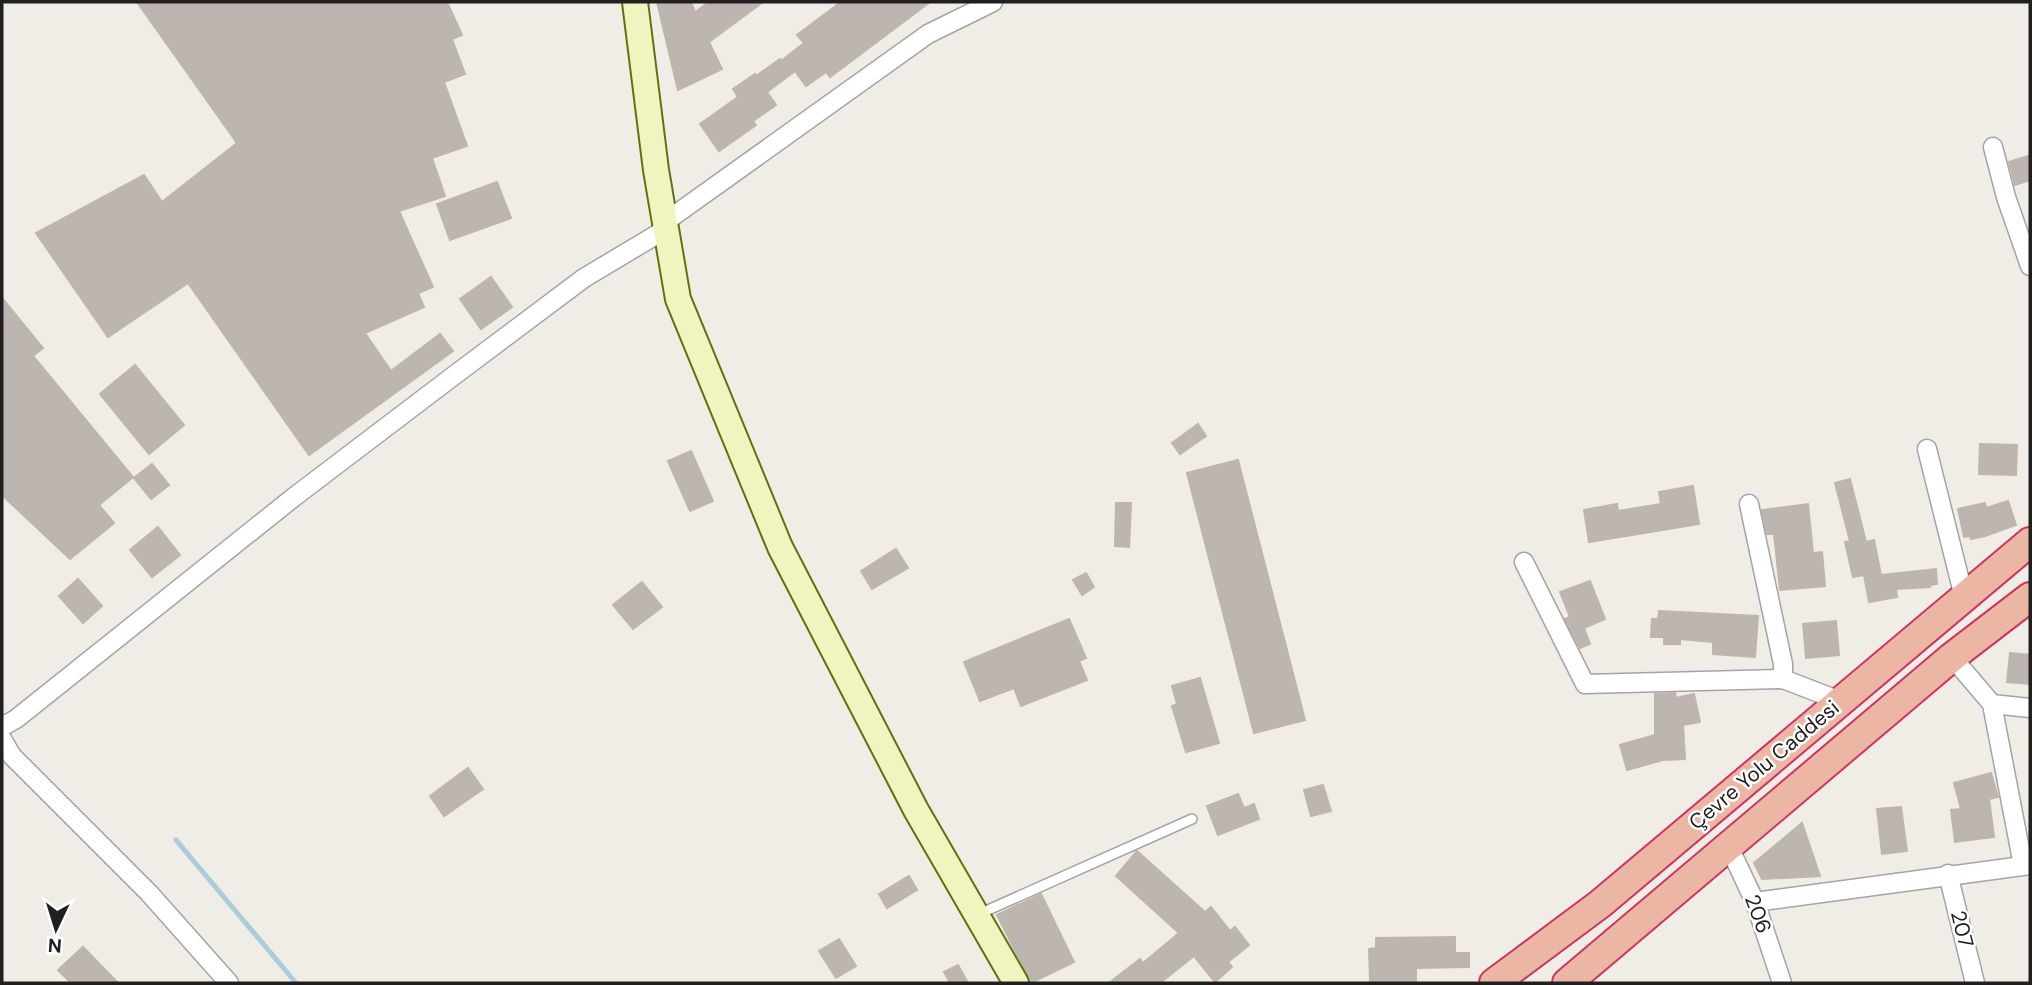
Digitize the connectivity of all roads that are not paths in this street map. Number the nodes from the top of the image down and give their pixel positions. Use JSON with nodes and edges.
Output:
{"nodes":[{"id":1,"x":635,"y":2,"type":"edge"},
{"id":2,"x":993,"y":2,"type":"edge"},
{"id":3,"x":1993,"y":147,"type":"dead end"},
{"id":4,"x":665,"y":225,"type":"junction"},
{"id":5,"x":2030,"y":265,"type":"edge"},
{"id":6,"x":1927,"y":449,"type":"dead end"},
{"id":7,"x":1749,"y":503,"type":"dead end"},
{"id":8,"x":2030,"y":542,"type":"edge"},
{"id":9,"x":1524,"y":562,"type":"dead end"},
{"id":10,"x":1964,"y":597,"type":"junction"},
{"id":11,"x":2030,"y":597,"type":"edge"},
{"id":12,"x":1952,"y":657,"type":"junction"},
{"id":13,"x":1783,"y":679,"type":"junction"},
{"id":14,"x":1840,"y":701,"type":"junction"},
{"id":15,"x":1992,"y":704,"type":"junction"},
{"id":16,"x":2030,"y":708,"type":"edge"},
{"id":17,"x":2,"y":727,"type":"edge"},
{"id":18,"x":2,"y":739,"type":"edge"},
{"id":19,"x":1192,"y":819,"type":"dead end"},
{"id":20,"x":1729,"y":847,"type":"junction"},
{"id":21,"x":2027,"y":865,"type":"edge"},
{"id":22,"x":1948,"y":874,"type":"junction"},
{"id":23,"x":1755,"y":902,"type":"junction"},
{"id":24,"x":977,"y":915,"type":"junction"},
{"id":25,"x":229,"y":983,"type":"edge"},
{"id":26,"x":1016,"y":983,"type":"edge"},
{"id":27,"x":1494,"y":983,"type":"edge"},
{"id":28,"x":1567,"y":983,"type":"edge"},
{"id":29,"x":1782,"y":983,"type":"edge"},
{"id":30,"x":1975,"y":983,"type":"edge"}],
"edges":[{"from":1,"to":4,"type":"main road"},
{"from":2,"to":4,"type":"street"},
{"from":3,"to":5,"type":"street"},
{"from":4,"to":17,"type":"street"},
{"from":4,"to":24,"type":"main road"},
{"from":6,"to":10,"type":"street"},
{"from":7,"to":13,"type":"street"},
{"from":8,"to":10,"type":"highway","name":"Çevre Yolu Caddesi"},
{"from":9,"to":13,"type":"street"},
{"from":10,"to":14,"type":"highway","name":"Çevre Yolu Caddesi"},
{"from":11,"to":12,"type":"highway","name":"Çevre Yolu Caddesi"},
{"from":12,"to":15,"type":"street"},
{"from":12,"to":20,"type":"highway","name":"Çevre Yolu Caddesi"},
{"from":13,"to":14,"type":"street"},
{"from":14,"to":27,"type":"highway","name":"Çevre Yolu Caddesi"},
{"from":15,"to":16,"type":"street"},
{"from":15,"to":21,"type":"street"},
{"from":18,"to":25,"type":"street"},
{"from":19,"to":24,"type":"lane"},
{"from":20,"to":23,"type":"street","name":"206"},
{"from":20,"to":28,"type":"highway","name":"Çevre Yolu Caddesi"},
{"from":21,"to":22,"type":"street"},
{"from":22,"to":23,"type":"street"},
{"from":22,"to":30,"type":"street","name":"207"},
{"from":23,"to":29,"type":"street","name":"206"},
{"from":24,"to":26,"type":"main road"}]}
